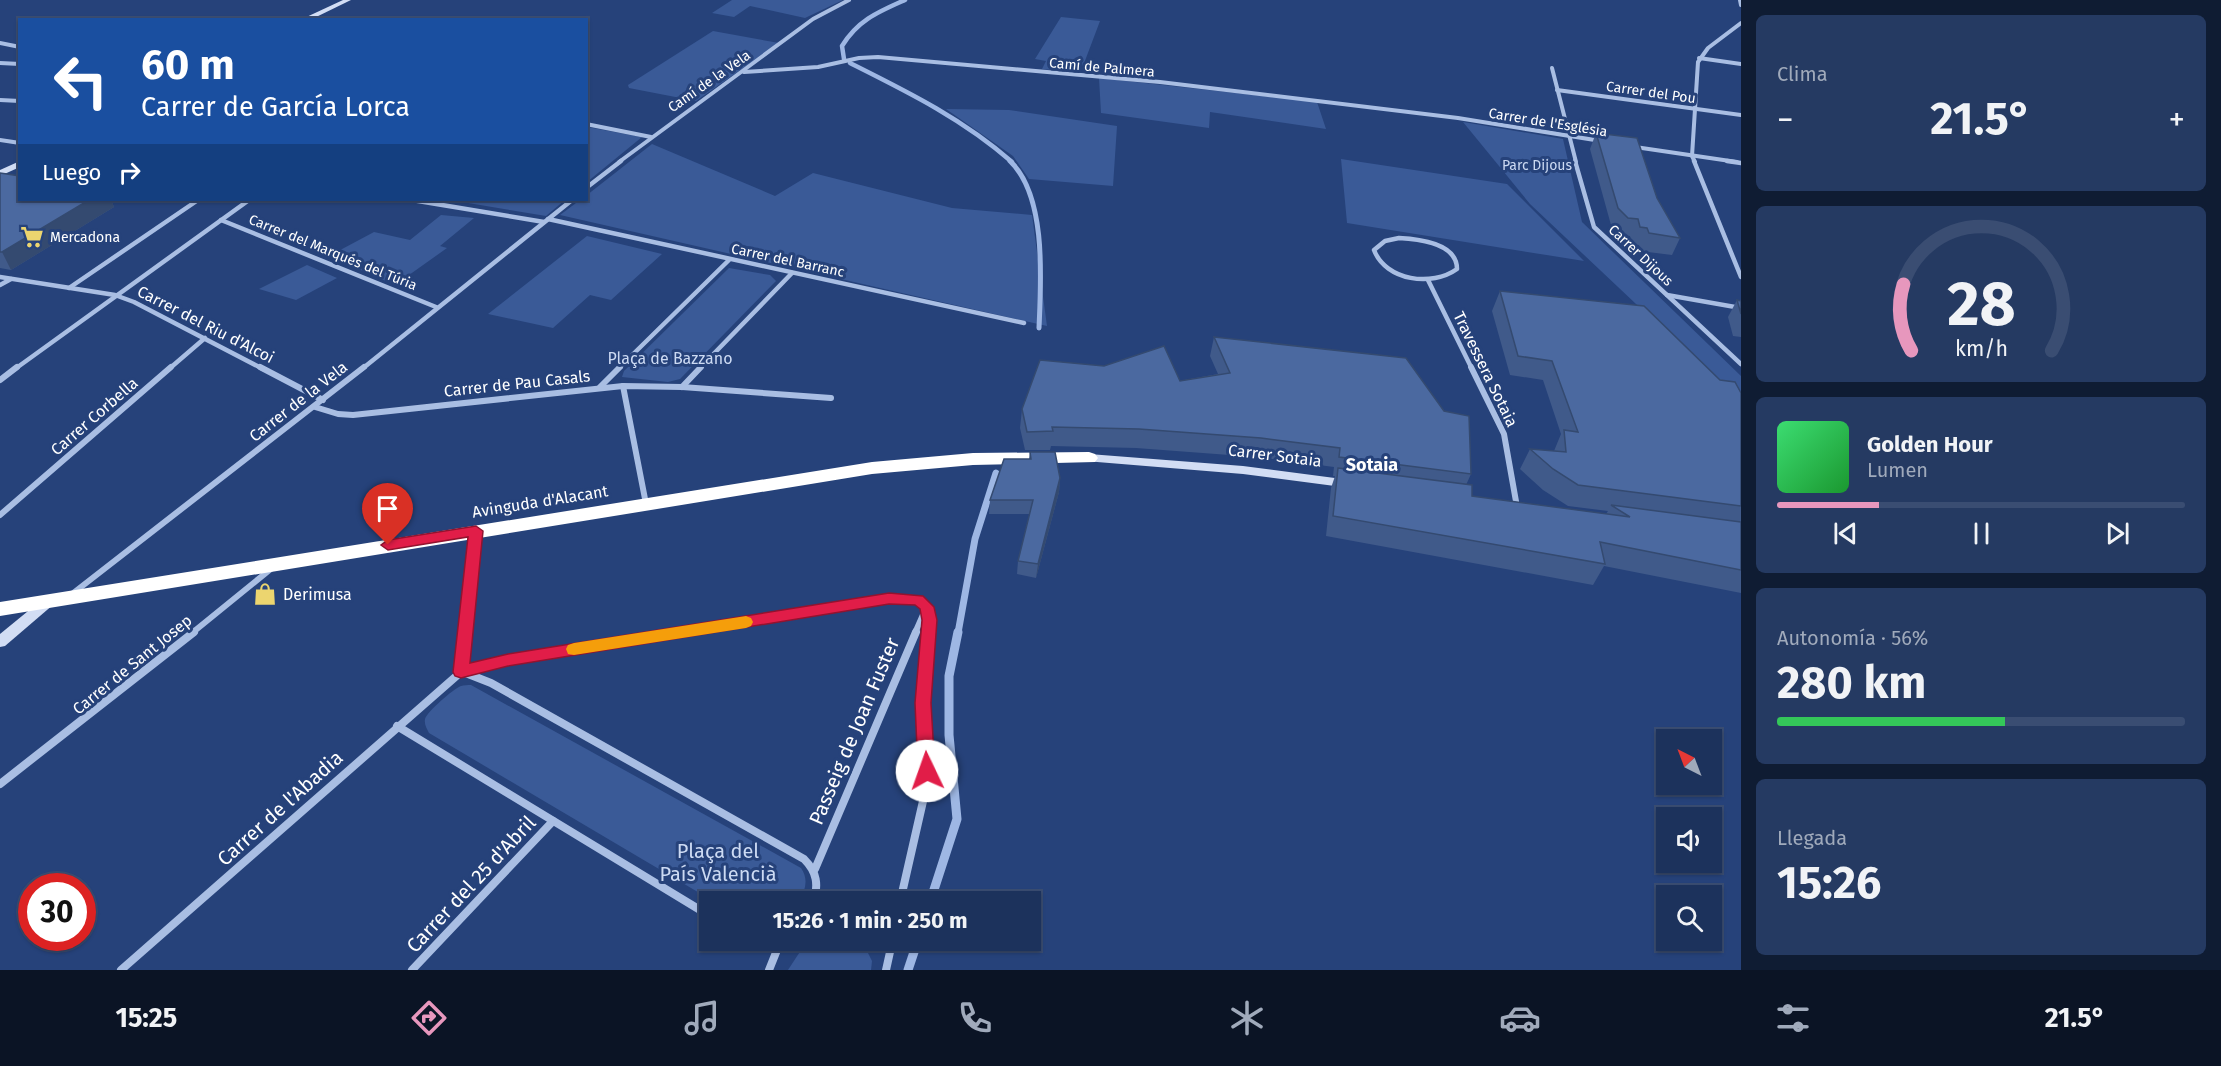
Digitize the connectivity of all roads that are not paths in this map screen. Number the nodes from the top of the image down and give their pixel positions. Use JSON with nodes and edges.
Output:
{"nodes":[{"id":1,"x":348,"y":0,"type":"edge"},
{"id":2,"x":849,"y":0,"type":"edge"},
{"id":3,"x":1740,"y":0,"type":"edge"},
{"id":4,"x":1741,"y":5,"type":"edge"},
{"id":5,"x":308,"y":18,"type":"edge"},
{"id":6,"x":1741,"y":23,"type":"edge"},
{"id":7,"x":0,"y":43,"type":"edge"},
{"id":8,"x":18,"y":47,"type":"edge"},
{"id":9,"x":1699,"y":58,"type":"junction"},
{"id":10,"x":0,"y":63,"type":"edge"},
{"id":11,"x":18,"y":63,"type":"edge"},
{"id":12,"x":1741,"y":64,"type":"edge"},
{"id":13,"x":1552,"y":68,"type":"dead end"},
{"id":14,"x":744,"y":72,"type":"junction"},
{"id":15,"x":1557,"y":90,"type":"junction"},
{"id":16,"x":0,"y":100,"type":"edge"},
{"id":17,"x":18,"y":101,"type":"edge"},
{"id":18,"x":1695,"y":109,"type":"junction"},
{"id":19,"x":1741,"y":115,"type":"edge"},
{"id":20,"x":1458,"y":118,"type":"joint"},
{"id":21,"x":588,"y":124,"type":"edge"},
{"id":22,"x":1568,"y":136,"type":"junction"},
{"id":23,"x":651,"y":137,"type":"junction"},
{"id":24,"x":0,"y":140,"type":"edge"},
{"id":25,"x":18,"y":143,"type":"edge"},
{"id":26,"x":1613,"y":143,"type":"edge"},
{"id":27,"x":1624,"y":145,"type":"edge"},
{"id":28,"x":1692,"y":156,"type":"junction"},
{"id":29,"x":1741,"y":163,"type":"edge"},
{"id":30,"x":18,"y":164,"type":"edge"},
{"id":31,"x":0,"y":173,"type":"edge"},
{"id":32,"x":588,"y":186,"type":"edge"},
{"id":33,"x":197,"y":201,"type":"edge"},
{"id":34,"x":248,"y":201,"type":"edge"},
{"id":35,"x":419,"y":201,"type":"edge"},
{"id":36,"x":571,"y":201,"type":"edge"},
{"id":37,"x":221,"y":220,"type":"junction"},
{"id":38,"x":546,"y":220,"type":"junction"},
{"id":39,"x":729,"y":260,"type":"junction"},
{"id":40,"x":792,"y":273,"type":"junction"},
{"id":41,"x":0,"y":277,"type":"edge"},
{"id":42,"x":1741,"y":277,"type":"edge"},
{"id":43,"x":11,"y":279,"type":"junction"},
{"id":44,"x":1428,"y":280,"type":"junction"},
{"id":45,"x":0,"y":285,"type":"edge"},
{"id":46,"x":69,"y":288,"type":"junction"},
{"id":47,"x":116,"y":295,"type":"junction"},
{"id":48,"x":1666,"y":295,"type":"junction"},
{"id":49,"x":436,"y":308,"type":"junction"},
{"id":50,"x":1741,"y":308,"type":"edge"},
{"id":51,"x":1024,"y":323,"type":"dead end"},
{"id":52,"x":205,"y":338,"type":"junction"},
{"id":53,"x":1741,"y":364,"type":"edge"},
{"id":54,"x":0,"y":380,"type":"edge"},
{"id":55,"x":623,"y":386,"type":"junction"},
{"id":56,"x":600,"y":387,"type":"junction"},
{"id":57,"x":682,"y":387,"type":"junction"},
{"id":58,"x":831,"y":398,"type":"dead end"},
{"id":59,"x":323,"y":400,"type":"junction"},
{"id":60,"x":315,"y":407,"type":"junction"},
{"id":61,"x":1089,"y":458,"type":"joint"},
{"id":62,"x":1359,"y":485,"type":"edge"},
{"id":63,"x":646,"y":504,"type":"junction"},
{"id":64,"x":1518,"y":507,"type":"edge"},
{"id":65,"x":0,"y":515,"type":"edge"},
{"id":66,"x":476,"y":531,"type":"junction"},
{"id":67,"x":279,"y":563,"type":"junction"},
{"id":68,"x":58,"y":599,"type":"junction"},
{"id":69,"x":927,"y":607,"type":"junction"},
{"id":70,"x":0,"y":609,"type":"edge"},
{"id":71,"x":0,"y":642,"type":"edge"},
{"id":72,"x":461,"y":672,"type":"junction"},
{"id":73,"x":397,"y":726,"type":"junction"},
{"id":74,"x":0,"y":784,"type":"edge"},
{"id":75,"x":553,"y":821,"type":"junction"},
{"id":76,"x":815,"y":869,"type":"junction"},
{"id":77,"x":816,"y":891,"type":"edge"},
{"id":78,"x":903,"y":891,"type":"edge"},
{"id":79,"x":699,"y":909,"type":"edge"},
{"id":80,"x":776,"y":951,"type":"edge"},
{"id":81,"x":890,"y":951,"type":"edge"},
{"id":82,"x":121,"y":970,"type":"edge"},
{"id":83,"x":412,"y":970,"type":"edge"},
{"id":84,"x":769,"y":970,"type":"edge"},
{"id":85,"x":886,"y":970,"type":"edge"}],
"edges":[{"from":1,"to":5,"type":"main road"},
{"from":2,"to":14,"type":"street","name":"Camí de la Vela"},
{"from":3,"to":4,"type":"street"},
{"from":6,"to":9,"type":"street"},
{"from":7,"to":8,"type":"street"},
{"from":9,"to":12,"type":"street"},
{"from":9,"to":18,"type":"street"},
{"from":10,"to":11,"type":"street"},
{"from":13,"to":15,"type":"street","name":"Carrer Dijous"},
{"from":14,"to":20,"type":"street","name":"Camí de Palmera"},
{"from":14,"to":23,"type":"street","name":"Camí de la Vela"},
{"from":15,"to":18,"type":"street","name":"Carrer del Pou"},
{"from":15,"to":22,"type":"street","name":"Carrer Dijous"},
{"from":16,"to":17,"type":"street"},
{"from":18,"to":19,"type":"street","name":"Carrer del Pou"},
{"from":18,"to":28,"type":"street"},
{"from":20,"to":22,"type":"street","name":"Carrer de l'Església"},
{"from":21,"to":23,"type":"street"},
{"from":22,"to":26,"type":"street","name":"Carrer de l'Església"},
{"from":22,"to":48,"type":"street","name":"Carrer Dijous"},
{"from":23,"to":32,"type":"street","name":"Camí de la Vela"},
{"from":24,"to":25,"type":"street"},
{"from":27,"to":28,"type":"street","name":"Carrer de l'Església"},
{"from":28,"to":29,"type":"street","name":"Carrer de l'Església"},
{"from":28,"to":42,"type":"street"},
{"from":30,"to":31,"type":"main road"},
{"from":33,"to":46,"type":"street"},
{"from":34,"to":37,"type":"street"},
{"from":35,"to":38,"type":"street","name":"Carrer del Barranc"},
{"from":36,"to":38,"type":"street"},
{"from":37,"to":47,"type":"street"},
{"from":37,"to":49,"type":"street","name":"Carrer del Marqués del Túria"},
{"from":38,"to":39,"type":"street","name":"Carrer del Barranc"},
{"from":38,"to":49,"type":"street","name":"Carrer de la Vela"},
{"from":39,"to":40,"type":"street","name":"Carrer del Barranc"},
{"from":39,"to":56,"type":"street"},
{"from":40,"to":51,"type":"street","name":"Carrer del Barranc"},
{"from":40,"to":57,"type":"street"},
{"from":41,"to":43,"type":"street","name":"Carrer del Riu d'Alcoi"},
{"from":43,"to":45,"type":"street"},
{"from":43,"to":46,"type":"street","name":"Carrer del Riu d'Alcoi"},
{"from":44,"to":44,"type":"street"},
{"from":44,"to":64,"type":"street","name":"Travessera Sotaia"},
{"from":46,"to":47,"type":"street","name":"Carrer del Riu d'Alcoi"},
{"from":47,"to":52,"type":"street","name":"Carrer del Riu d'Alcoi"},
{"from":47,"to":54,"type":"street"},
{"from":48,"to":50,"type":"street"},
{"from":48,"to":53,"type":"street","name":"Carrer Dijous"},
{"from":49,"to":59,"type":"street","name":"Carrer de la Vela"},
{"from":52,"to":59,"type":"street","name":"Carrer del Riu d'Alcoi"},
{"from":52,"to":65,"type":"street","name":"Carrer Corbella"},
{"from":55,"to":56,"type":"street","name":"Carrer de Pau Casals"},
{"from":55,"to":57,"type":"street","name":"Carrer de Pau Casals"},
{"from":55,"to":63,"type":"street"},
{"from":56,"to":60,"type":"street","name":"Carrer de Pau Casals"},
{"from":57,"to":58,"type":"street","name":"Carrer de Pau Casals"},
{"from":59,"to":60,"type":"street","name":"Carrer de la Vela"},
{"from":60,"to":68,"type":"street","name":"Carrer de la Vela"},
{"from":61,"to":62,"type":"main road","name":"Carrer Sotaia"},
{"from":61,"to":63,"type":"highway","name":"Avinguda d'Alacant"},
{"from":63,"to":66,"type":"highway","name":"Avinguda d'Alacant"},
{"from":66,"to":67,"type":"highway","name":"Avinguda d'Alacant"},
{"from":66,"to":72,"type":"street"},
{"from":67,"to":68,"type":"highway","name":"Avinguda d'Alacant"},
{"from":67,"to":74,"type":"street","name":"Carrer de Sant Josep"},
{"from":68,"to":70,"type":"highway","name":"Avinguda d'Alacant"},
{"from":68,"to":71,"type":"main road"},
{"from":69,"to":72,"type":"street"},
{"from":69,"to":76,"type":"street","name":"Passeig de Joan Fuster"},
{"from":69,"to":78,"type":"street"},
{"from":72,"to":73,"type":"street","name":"Carrer de l'Abadia"},
{"from":72,"to":76,"type":"street"},
{"from":73,"to":75,"type":"street"},
{"from":73,"to":82,"type":"street","name":"Carrer de l'Abadia"},
{"from":75,"to":79,"type":"street"},
{"from":75,"to":83,"type":"street","name":"Carrer del 25 d'Abril"},
{"from":76,"to":77,"type":"street"},
{"from":80,"to":84,"type":"street"},
{"from":81,"to":85,"type":"street"}]}
